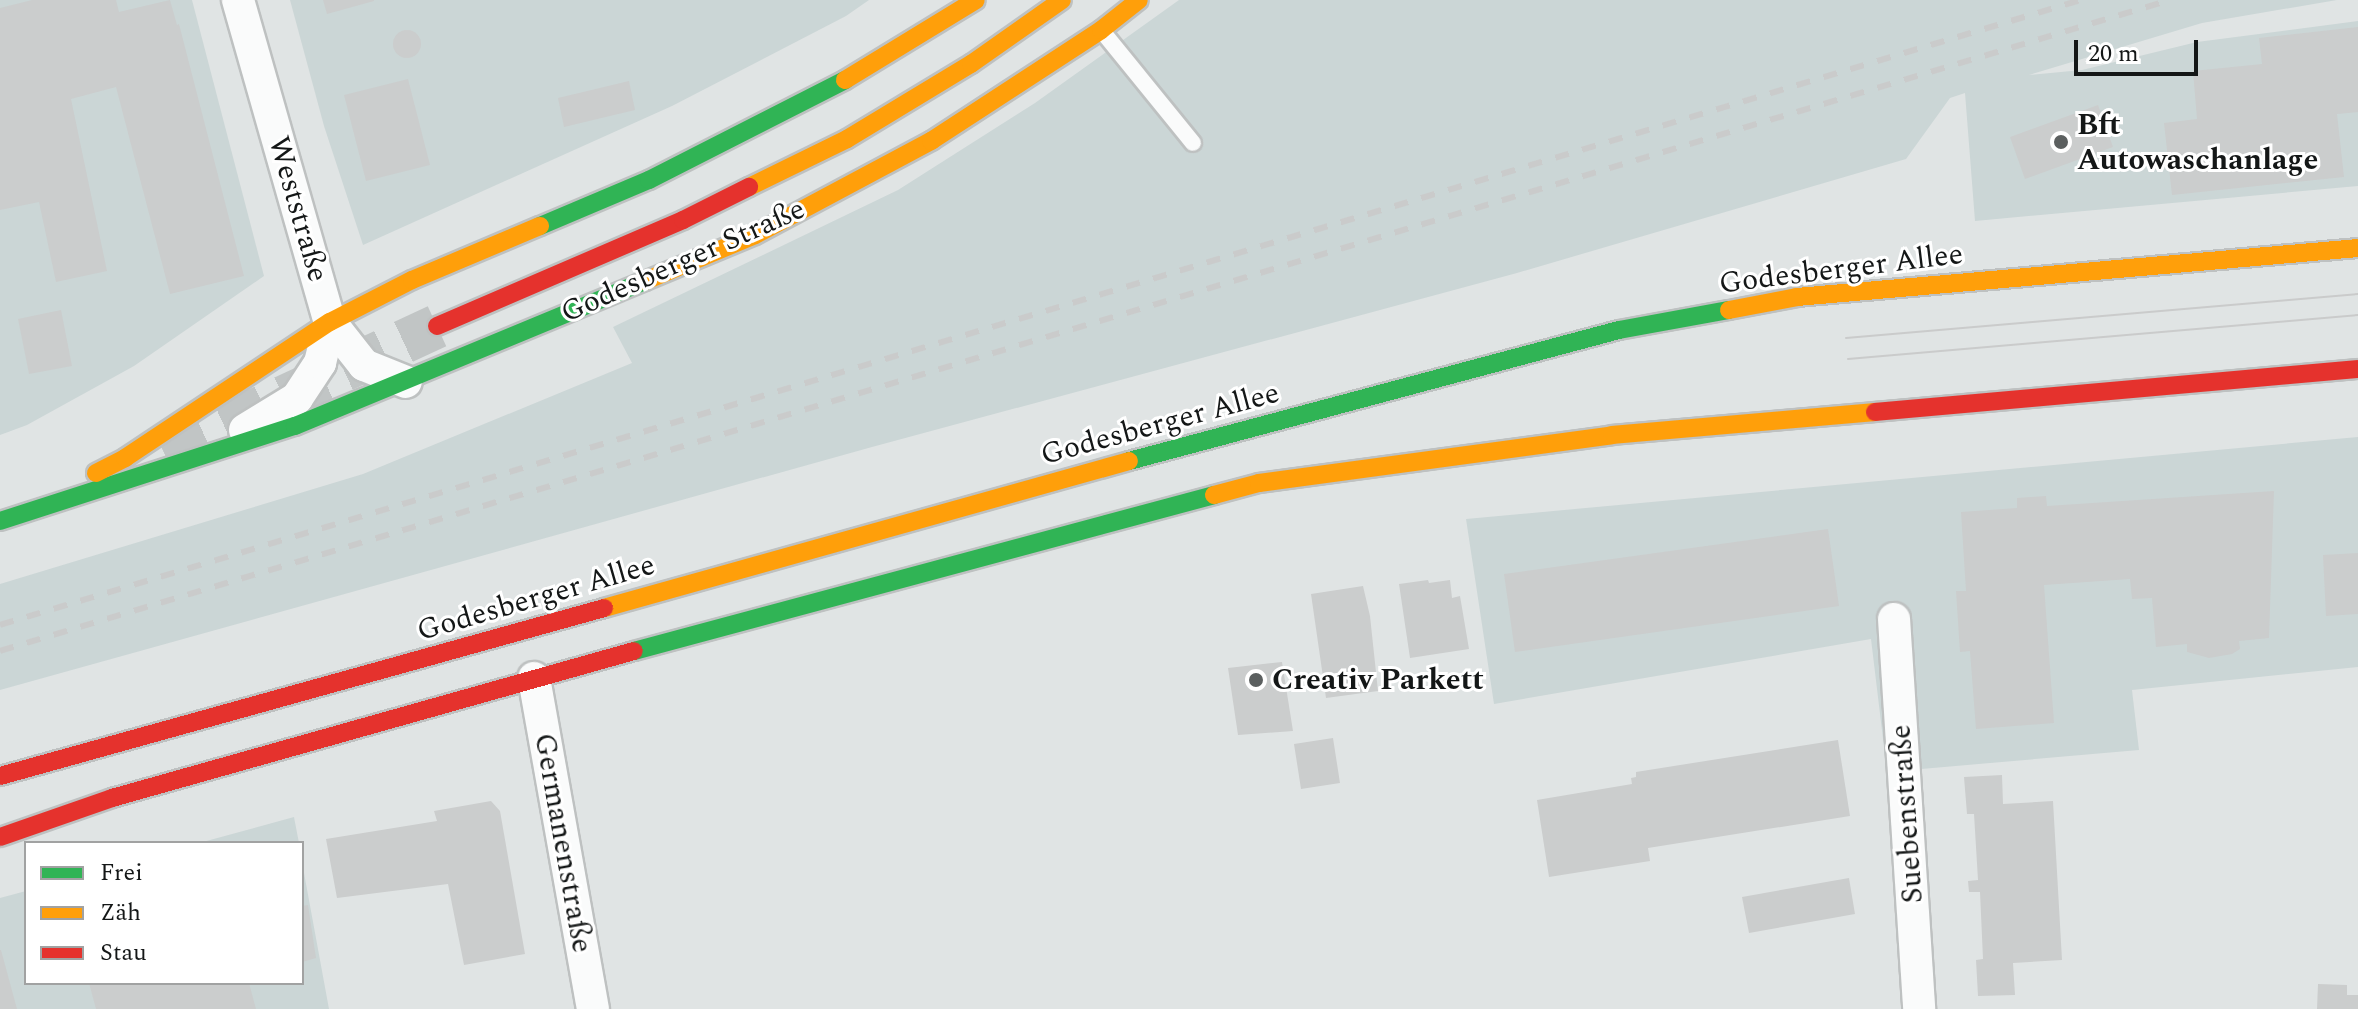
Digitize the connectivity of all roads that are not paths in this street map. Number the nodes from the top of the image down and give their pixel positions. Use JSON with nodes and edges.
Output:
{"nodes":[{"id":1,"x":238,"y":0,"type":"edge"},
{"id":2,"x":976,"y":0,"type":"edge"},
{"id":3,"x":1062,"y":0,"type":"edge"},
{"id":4,"x":1139,"y":0,"type":"edge"},
{"id":5,"x":1101,"y":30,"type":"junction"},
{"id":6,"x":1193,"y":143,"type":"dead end"},
{"id":7,"x":2358,"y":248,"type":"edge"},
{"id":8,"x":330,"y":322,"type":"junction"},
{"id":9,"x":437,"y":326,"type":"tunnel mouth"},
{"id":10,"x":2358,"y":369,"type":"edge"},
{"id":11,"x":406,"y":382,"type":"junction"},
{"id":12,"x":195,"y":461,"type":"junction"},
{"id":13,"x":2,"y":520,"type":"edge"},
{"id":14,"x":1894,"y":619,"type":"dead end"},
{"id":15,"x":534,"y":678,"type":"junction"},
{"id":16,"x":0,"y":776,"type":"edge"},
{"id":17,"x":0,"y":837,"type":"edge"},
{"id":18,"x":593,"y":1009,"type":"edge"},
{"id":19,"x":1919,"y":1009,"type":"edge"}],
"edges":[{"from":1,"to":8,"type":"street","name":"Weststraße"},
{"from":2,"to":8,"type":"main road","name":"Godesberger Straße"},
{"from":3,"to":9,"type":"main road","name":"Godesberger Straße"},
{"from":4,"to":5,"type":"main road","name":"Godesberger Straße"},
{"from":5,"to":6,"type":"lane"},
{"from":5,"to":11,"type":"main road","name":"Godesberger Straße"},
{"from":7,"to":16,"type":"main road","name":"Godesberger Allee"},
{"from":8,"to":11,"type":"street","name":"Weststraße"},
{"from":8,"to":12,"type":"street","name":"Godesberger Straße"},
{"from":8,"to":13,"type":"main road","name":"Godesberger Straße"},
{"from":10,"to":15,"type":"main road"},
{"from":11,"to":12,"type":"main road","name":"Godesberger Straße"},
{"from":12,"to":13,"type":"main road","name":"Godesberger Straße"},
{"from":14,"to":19,"type":"street","name":"Suebenstraße"},
{"from":15,"to":17,"type":"main road"},
{"from":15,"to":18,"type":"street","name":"Germanenstraße"}]}
